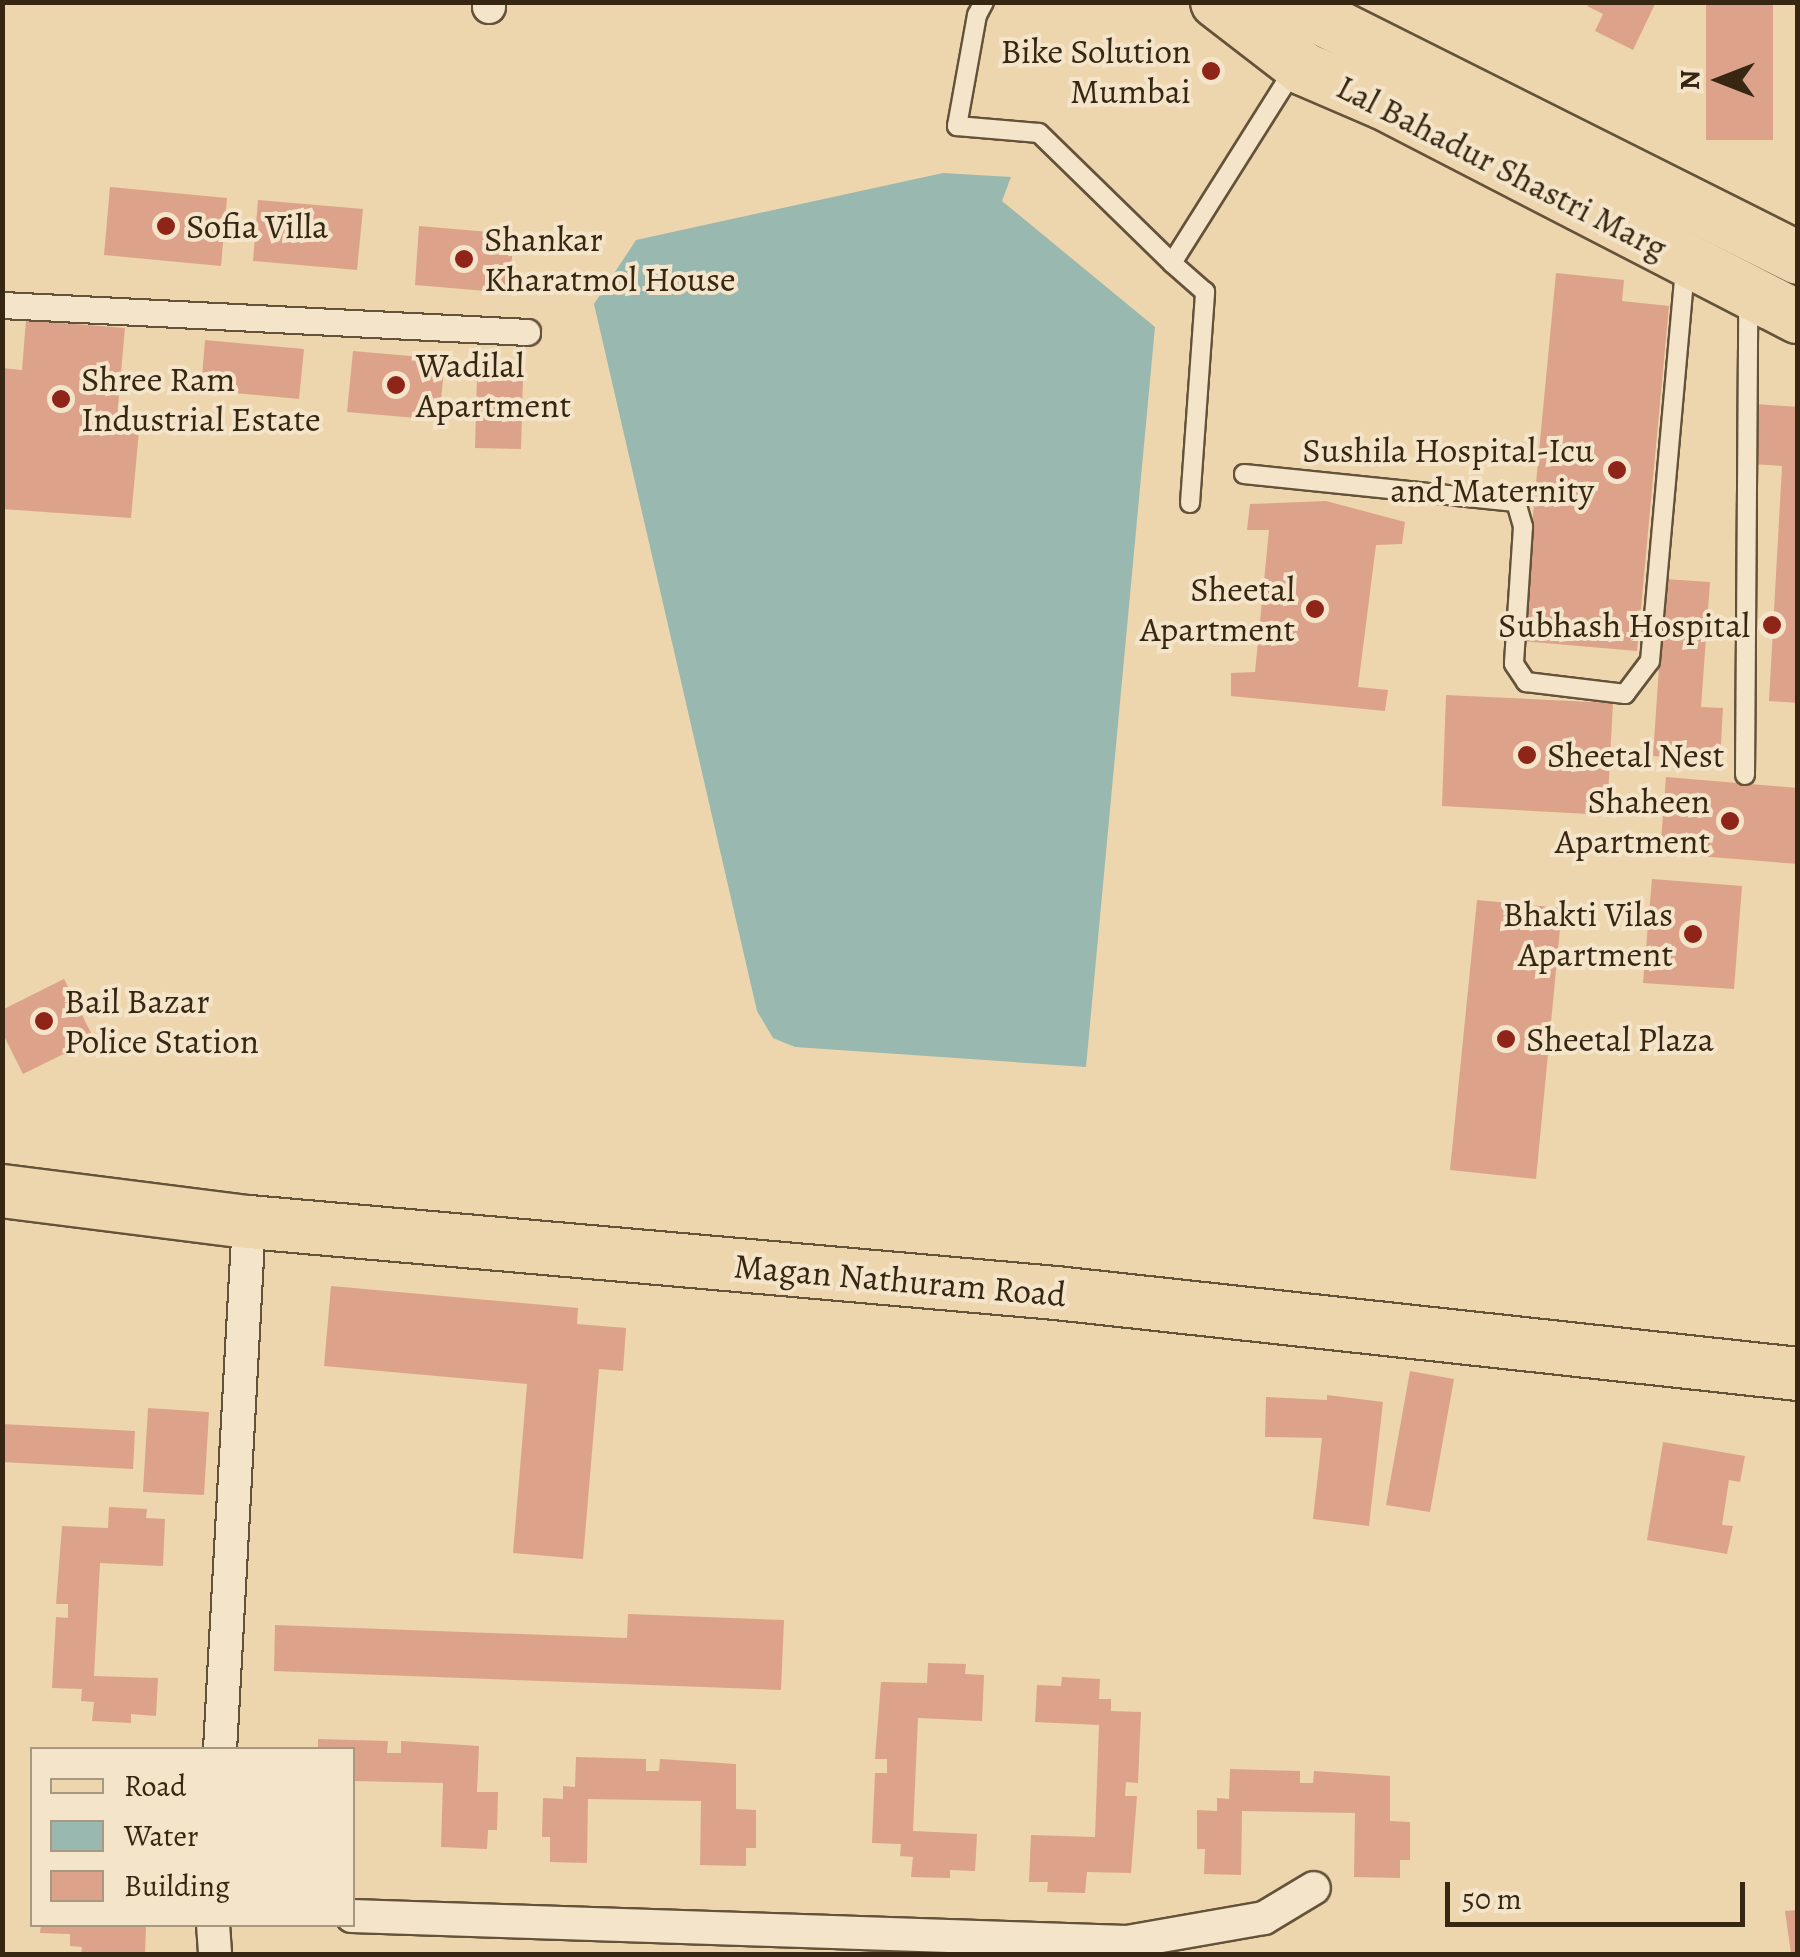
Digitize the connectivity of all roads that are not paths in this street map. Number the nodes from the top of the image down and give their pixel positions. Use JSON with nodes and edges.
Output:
{"nodes":[{"id":1,"x":984,"y":2,"type":"edge"},
{"id":2,"x":1217,"y":2,"type":"edge"},
{"id":3,"x":1303,"y":34,"type":"edge"},
{"id":4,"x":1798,"y":258,"type":"edge"},
{"id":5,"x":1686,"y":260,"type":"junction"},
{"id":6,"x":1172,"y":263,"type":"junction"},
{"id":7,"x":1748,"y":291,"type":"junction"},
{"id":8,"x":2,"y":305,"type":"edge"},
{"id":9,"x":1798,"y":317,"type":"edge"},
{"id":10,"x":526,"y":332,"type":"dead end"},
{"id":11,"x":1244,"y":474,"type":"dead end"},
{"id":12,"x":1190,"y":502,"type":"dead end"},
{"id":13,"x":1745,"y":775,"type":"dead end"},
{"id":14,"x":2,"y":1191,"type":"edge"},
{"id":15,"x":250,"y":1222,"type":"junction"},
{"id":16,"x":1798,"y":1374,"type":"edge"},
{"id":17,"x":220,"y":1747,"type":"edge"},
{"id":18,"x":1314,"y":1888,"type":"dead end"},
{"id":19,"x":355,"y":1916,"type":"edge"},
{"id":20,"x":212,"y":1927,"type":"edge"},
{"id":21,"x":1024,"y":1947,"type":"edge"},
{"id":22,"x":215,"y":1954,"type":"edge"}],
"edges":[{"from":1,"to":6,"type":"lane"},
{"from":2,"to":3,"type":"main road","name":"Lal Bahadur Shastri Marg"},
{"from":3,"to":4,"type":"main road","name":"Lal Bahadur Shastri Marg"},
{"from":3,"to":5,"type":"main road","name":"Lal Bahadur Shastri Marg"},
{"from":3,"to":6,"type":"lane"},
{"from":5,"to":7,"type":"main road","name":"Lal Bahadur Shastri Marg"},
{"from":5,"to":11,"type":"lane"},
{"from":6,"to":12,"type":"lane"},
{"from":7,"to":9,"type":"main road","name":"Lal Bahadur Shastri Marg"},
{"from":7,"to":13,"type":"lane"},
{"from":8,"to":10,"type":"street"},
{"from":14,"to":15,"type":"main road","name":"Magan Nathuram Road"},
{"from":15,"to":16,"type":"main road","name":"Magan Nathuram Road"},
{"from":15,"to":17,"type":"street"},
{"from":18,"to":21,"type":"street"},
{"from":19,"to":21,"type":"street"},
{"from":20,"to":22,"type":"street"}]}
